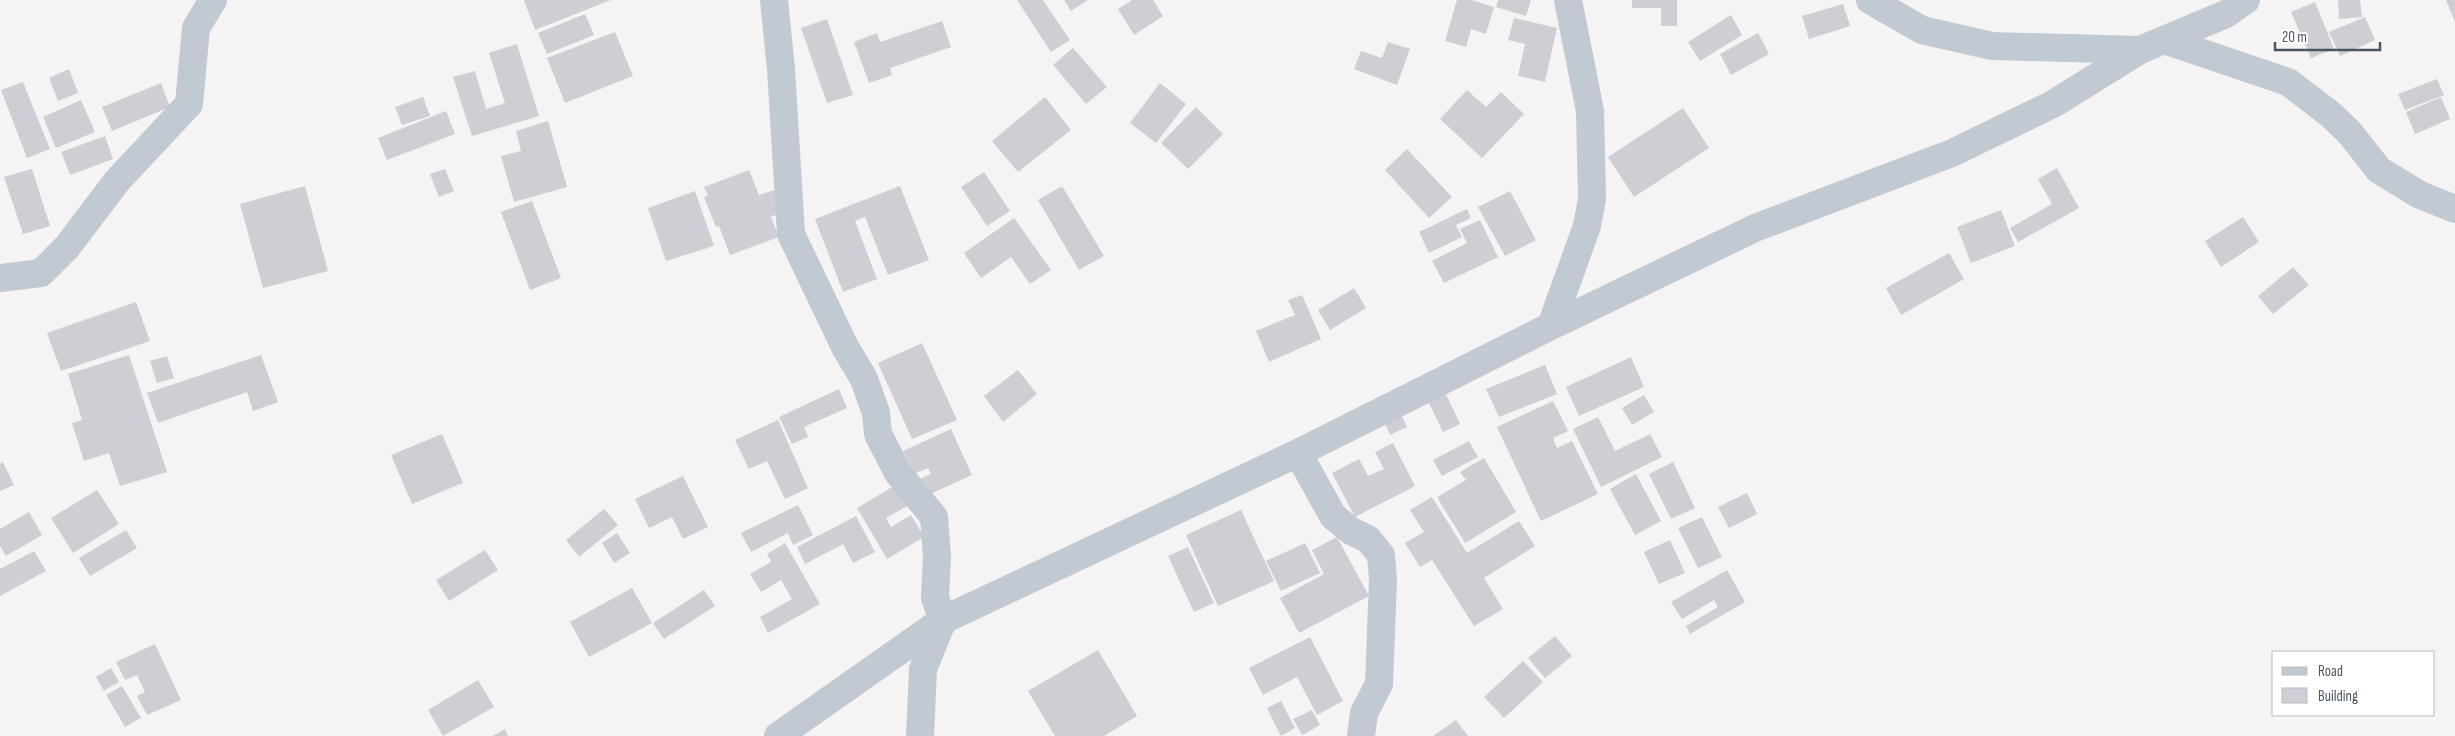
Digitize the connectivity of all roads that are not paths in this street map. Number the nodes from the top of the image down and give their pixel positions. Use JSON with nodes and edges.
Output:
{"nodes":[{"id":1,"x":213,"y":0,"type":"edge"},
{"id":2,"x":774,"y":0,"type":"edge"},
{"id":3,"x":1568,"y":0,"type":"edge"},
{"id":4,"x":1870,"y":0,"type":"edge"},
{"id":5,"x":2246,"y":0,"type":"edge"},
{"id":6,"x":2152,"y":45,"type":"junction"},
{"id":7,"x":2455,"y":209,"type":"edge"},
{"id":8,"x":0,"y":278,"type":"edge"},
{"id":9,"x":1551,"y":326,"type":"junction"},
{"id":10,"x":1298,"y":453,"type":"junction"},
{"id":11,"x":943,"y":620,"type":"junction"},
{"id":12,"x":778,"y":736,"type":"edge"},
{"id":13,"x":920,"y":736,"type":"edge"},
{"id":14,"x":1361,"y":736,"type":"edge"}],
"edges":[{"from":1,"to":8,"type":"street"},
{"from":2,"to":11,"type":"street"},
{"from":3,"to":9,"type":"street"},
{"from":4,"to":6,"type":"street"},
{"from":5,"to":6,"type":"street"},
{"from":6,"to":7,"type":"street"},
{"from":6,"to":9,"type":"street"},
{"from":9,"to":10,"type":"street"},
{"from":10,"to":11,"type":"street"},
{"from":10,"to":14,"type":"street"},
{"from":11,"to":12,"type":"street"},
{"from":11,"to":13,"type":"street"}]}
